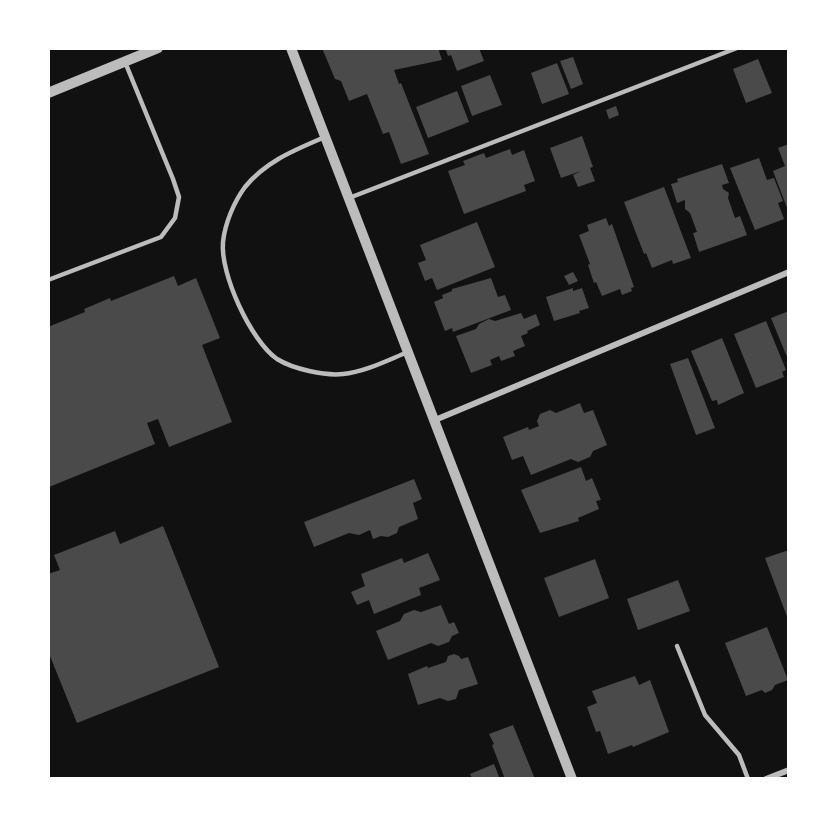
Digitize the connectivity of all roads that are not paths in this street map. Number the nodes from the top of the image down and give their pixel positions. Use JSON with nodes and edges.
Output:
{"nodes":[{"id":1,"x":158,"y":48,"type":"edge"},
{"id":2,"x":291,"y":48,"type":"edge"},
{"id":3,"x":737,"y":48,"type":"edge"},
{"id":4,"x":125,"y":62,"type":"junction"},
{"id":5,"x":48,"y":93,"type":"edge"},
{"id":6,"x":326,"y":137,"type":"junction"},
{"id":7,"x":349,"y":198,"type":"junction"},
{"id":8,"x":789,"y":272,"type":"edge"},
{"id":9,"x":48,"y":280,"type":"edge"},
{"id":10,"x":408,"y":352,"type":"junction"},
{"id":11,"x":435,"y":420,"type":"junction"},
{"id":12,"x":677,"y":646,"type":"dead end"},
{"id":13,"x":789,"y":770,"type":"edge"},
{"id":14,"x":573,"y":779,"type":"edge"},
{"id":15,"x":748,"y":779,"type":"edge"},
{"id":16,"x":766,"y":779,"type":"edge"}],
"edges":[{"from":1,"to":4,"type":"street"},
{"from":2,"to":6,"type":"street"},
{"from":3,"to":7,"type":"lane"},
{"from":4,"to":5,"type":"street"},
{"from":4,"to":9,"type":"lane"},
{"from":6,"to":7,"type":"street"},
{"from":6,"to":10,"type":"lane"},
{"from":7,"to":10,"type":"street"},
{"from":8,"to":11,"type":"street"},
{"from":10,"to":11,"type":"street"},
{"from":11,"to":14,"type":"street"},
{"from":12,"to":15,"type":"lane"},
{"from":13,"to":16,"type":"street"}]}
